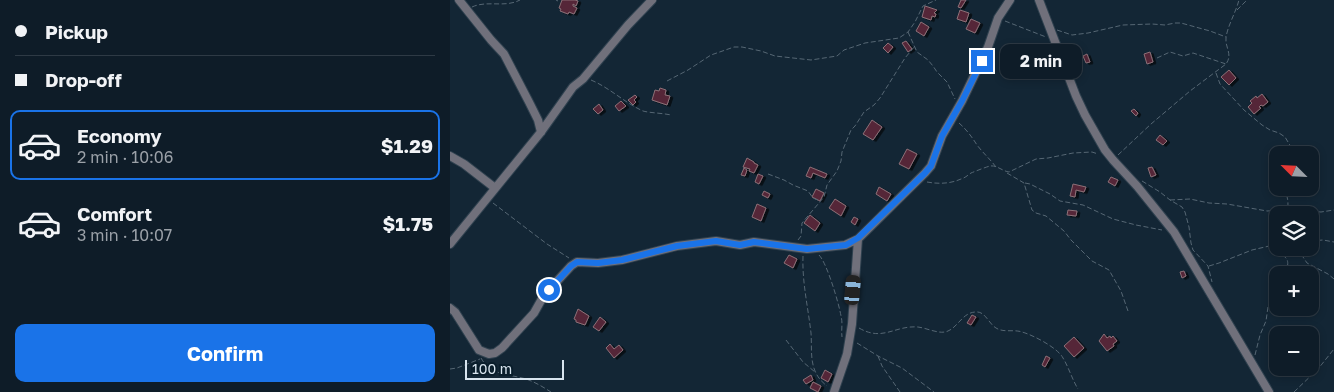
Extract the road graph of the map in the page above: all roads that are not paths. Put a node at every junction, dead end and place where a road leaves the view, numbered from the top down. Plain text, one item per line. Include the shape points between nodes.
1 (459, 0) edge
2 (652, 0) edge
3 (1010, 0) edge
4 (1039, 0) edge
5 (541, 132) junction
6 (450, 156) edge
7 (495, 188) junction
8 (858, 238) junction
9 (450, 244) edge
10 (846, 245) junction
11 (857, 254) junction
12 (450, 308) edge
13 (834, 390) edge
14 (1269, 392) edge

1 - 5 street via 504,54 530,102
2 - 5 street via 573,87
3 - 8 street via 998,18 988,47 942,136 931,166
4 - 14 street via 1085,115 1111,158 1174,232
5 - 7 street
6 - 7 street
7 - 9 street
8 - 10 street
8 - 11 street
10 - 11 street
10 - 12 street via 808,249 716,241 677,246 622,260 577,262 543,297 534,313 502,348 489,354 479,350
11 - 13 street via 848,354

